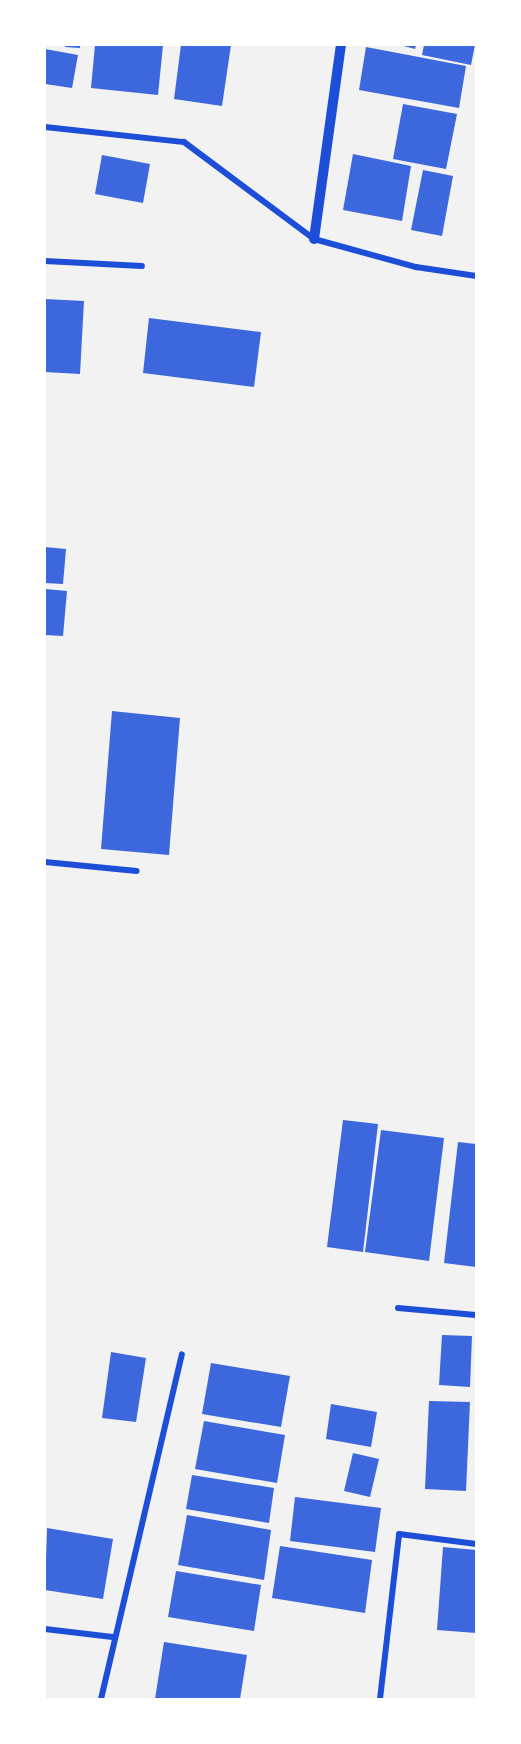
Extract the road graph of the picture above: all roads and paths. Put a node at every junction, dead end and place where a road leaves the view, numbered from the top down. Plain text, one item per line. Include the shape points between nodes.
1 (341, 45) edge
2 (45, 127) edge
3 (314, 238) junction
4 (45, 261) edge
5 (142, 266) dead end
6 (476, 276) edge
7 (45, 862) edge
8 (137, 871) dead end
9 (398, 1308) dead end
10 (476, 1315) edge
11 (182, 1354) dead end
12 (476, 1544) edge
13 (45, 1629) edge
14 (113, 1637) junction
15 (101, 1699) edge
16 (380, 1699) edge

1 - 3 street
2 - 3 street via 184,141
3 - 6 street via 416,267
4 - 5 street
7 - 8 street
9 - 10 street
11 - 14 street
12 - 16 street via 399,1534
13 - 14 street
14 - 15 street

